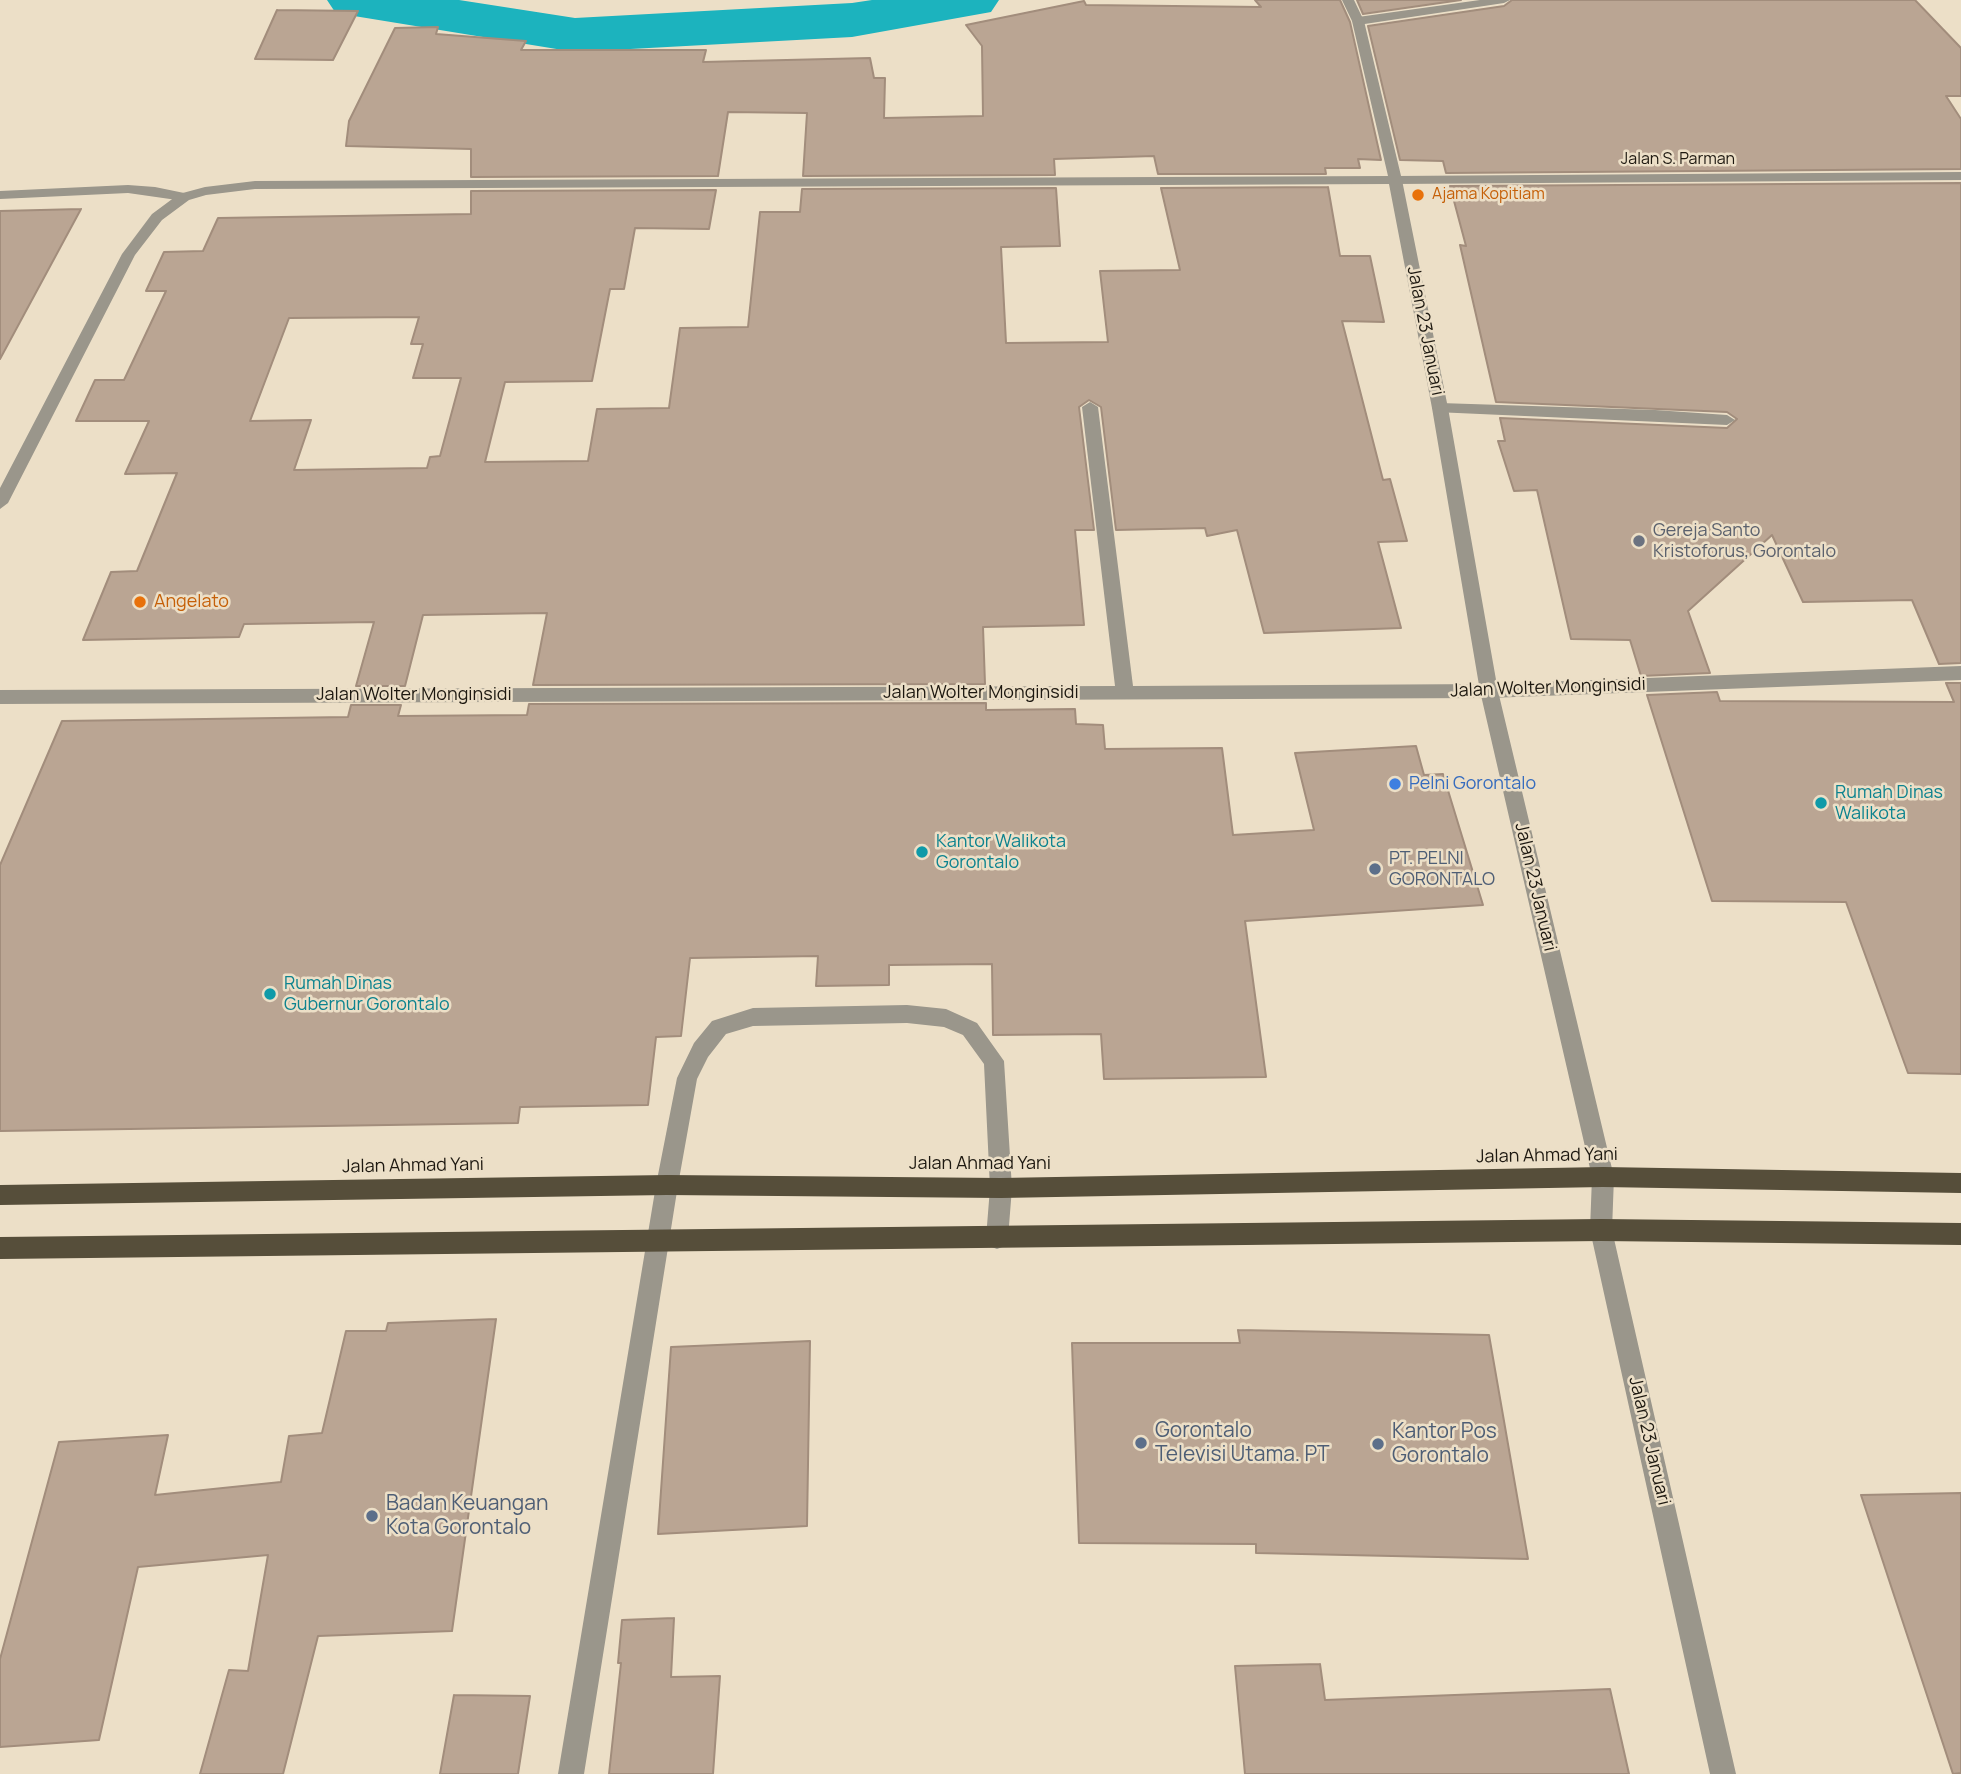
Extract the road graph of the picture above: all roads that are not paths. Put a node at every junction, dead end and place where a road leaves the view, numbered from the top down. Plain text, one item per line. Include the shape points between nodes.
1 (1348, 0) edge
2 (1504, 0) edge
3 (1358, 21) junction
4 (1961, 176) edge
5 (1395, 180) junction
6 (0, 195) edge
7 (184, 197) junction
8 (1090, 407) dead end
9 (1440, 408) junction
10 (1727, 420) dead end
11 (0, 503) edge
12 (1961, 673) edge
13 (1489, 691) junction
14 (1125, 692) junction
15 (0, 697) edge
16 (1603, 1177) junction
17 (1961, 1183) edge
18 (667, 1185) junction
19 (1001, 1188) junction
20 (0, 1195) edge
21 (1601, 1230) junction
22 (1961, 1234) edge
23 (997, 1238) junction
24 (658, 1240) junction
25 (0, 1248) edge
26 (571, 1774) edge
27 (1723, 1774) edge

1 - 3 street, Jalan 23 Januari
2 - 3 street
3 - 5 street, Jalan 23 Januari
4 - 5 street, Jalan S. Parman
5 - 7 street, Jalan S. Parman via 255,185
5 - 9 street, Jalan 23 Januari
6 - 7 street via 117,189
7 - 11 street via 157,217 129,254
8 - 14 street
9 - 10 street
9 - 13 street, Jalan 23 Januari
12 - 13 street, Jalan Wolter Monginsidi
13 - 14 street, Jalan Wolter Monginsidi
13 - 16 street, Jalan 23 Januari
14 - 15 street, Jalan Wolter Monginsidi
16 - 17 highway, Jalan Ahmad Yani
16 - 19 highway, Jalan Ahmad Yani
16 - 21 street, Jalan 23 Januari
18 - 19 highway, Jalan Ahmad Yani
18 - 19 street via 687,1078 719,1027 753,1017 907,1014 946,1018 970,1029 994,1061
18 - 20 highway, Jalan Ahmad Yani
18 - 24 street
19 - 23 street
21 - 22 highway
21 - 23 highway
21 - 27 street, Jalan 23 Januari
23 - 24 highway
24 - 25 highway
24 - 26 street

